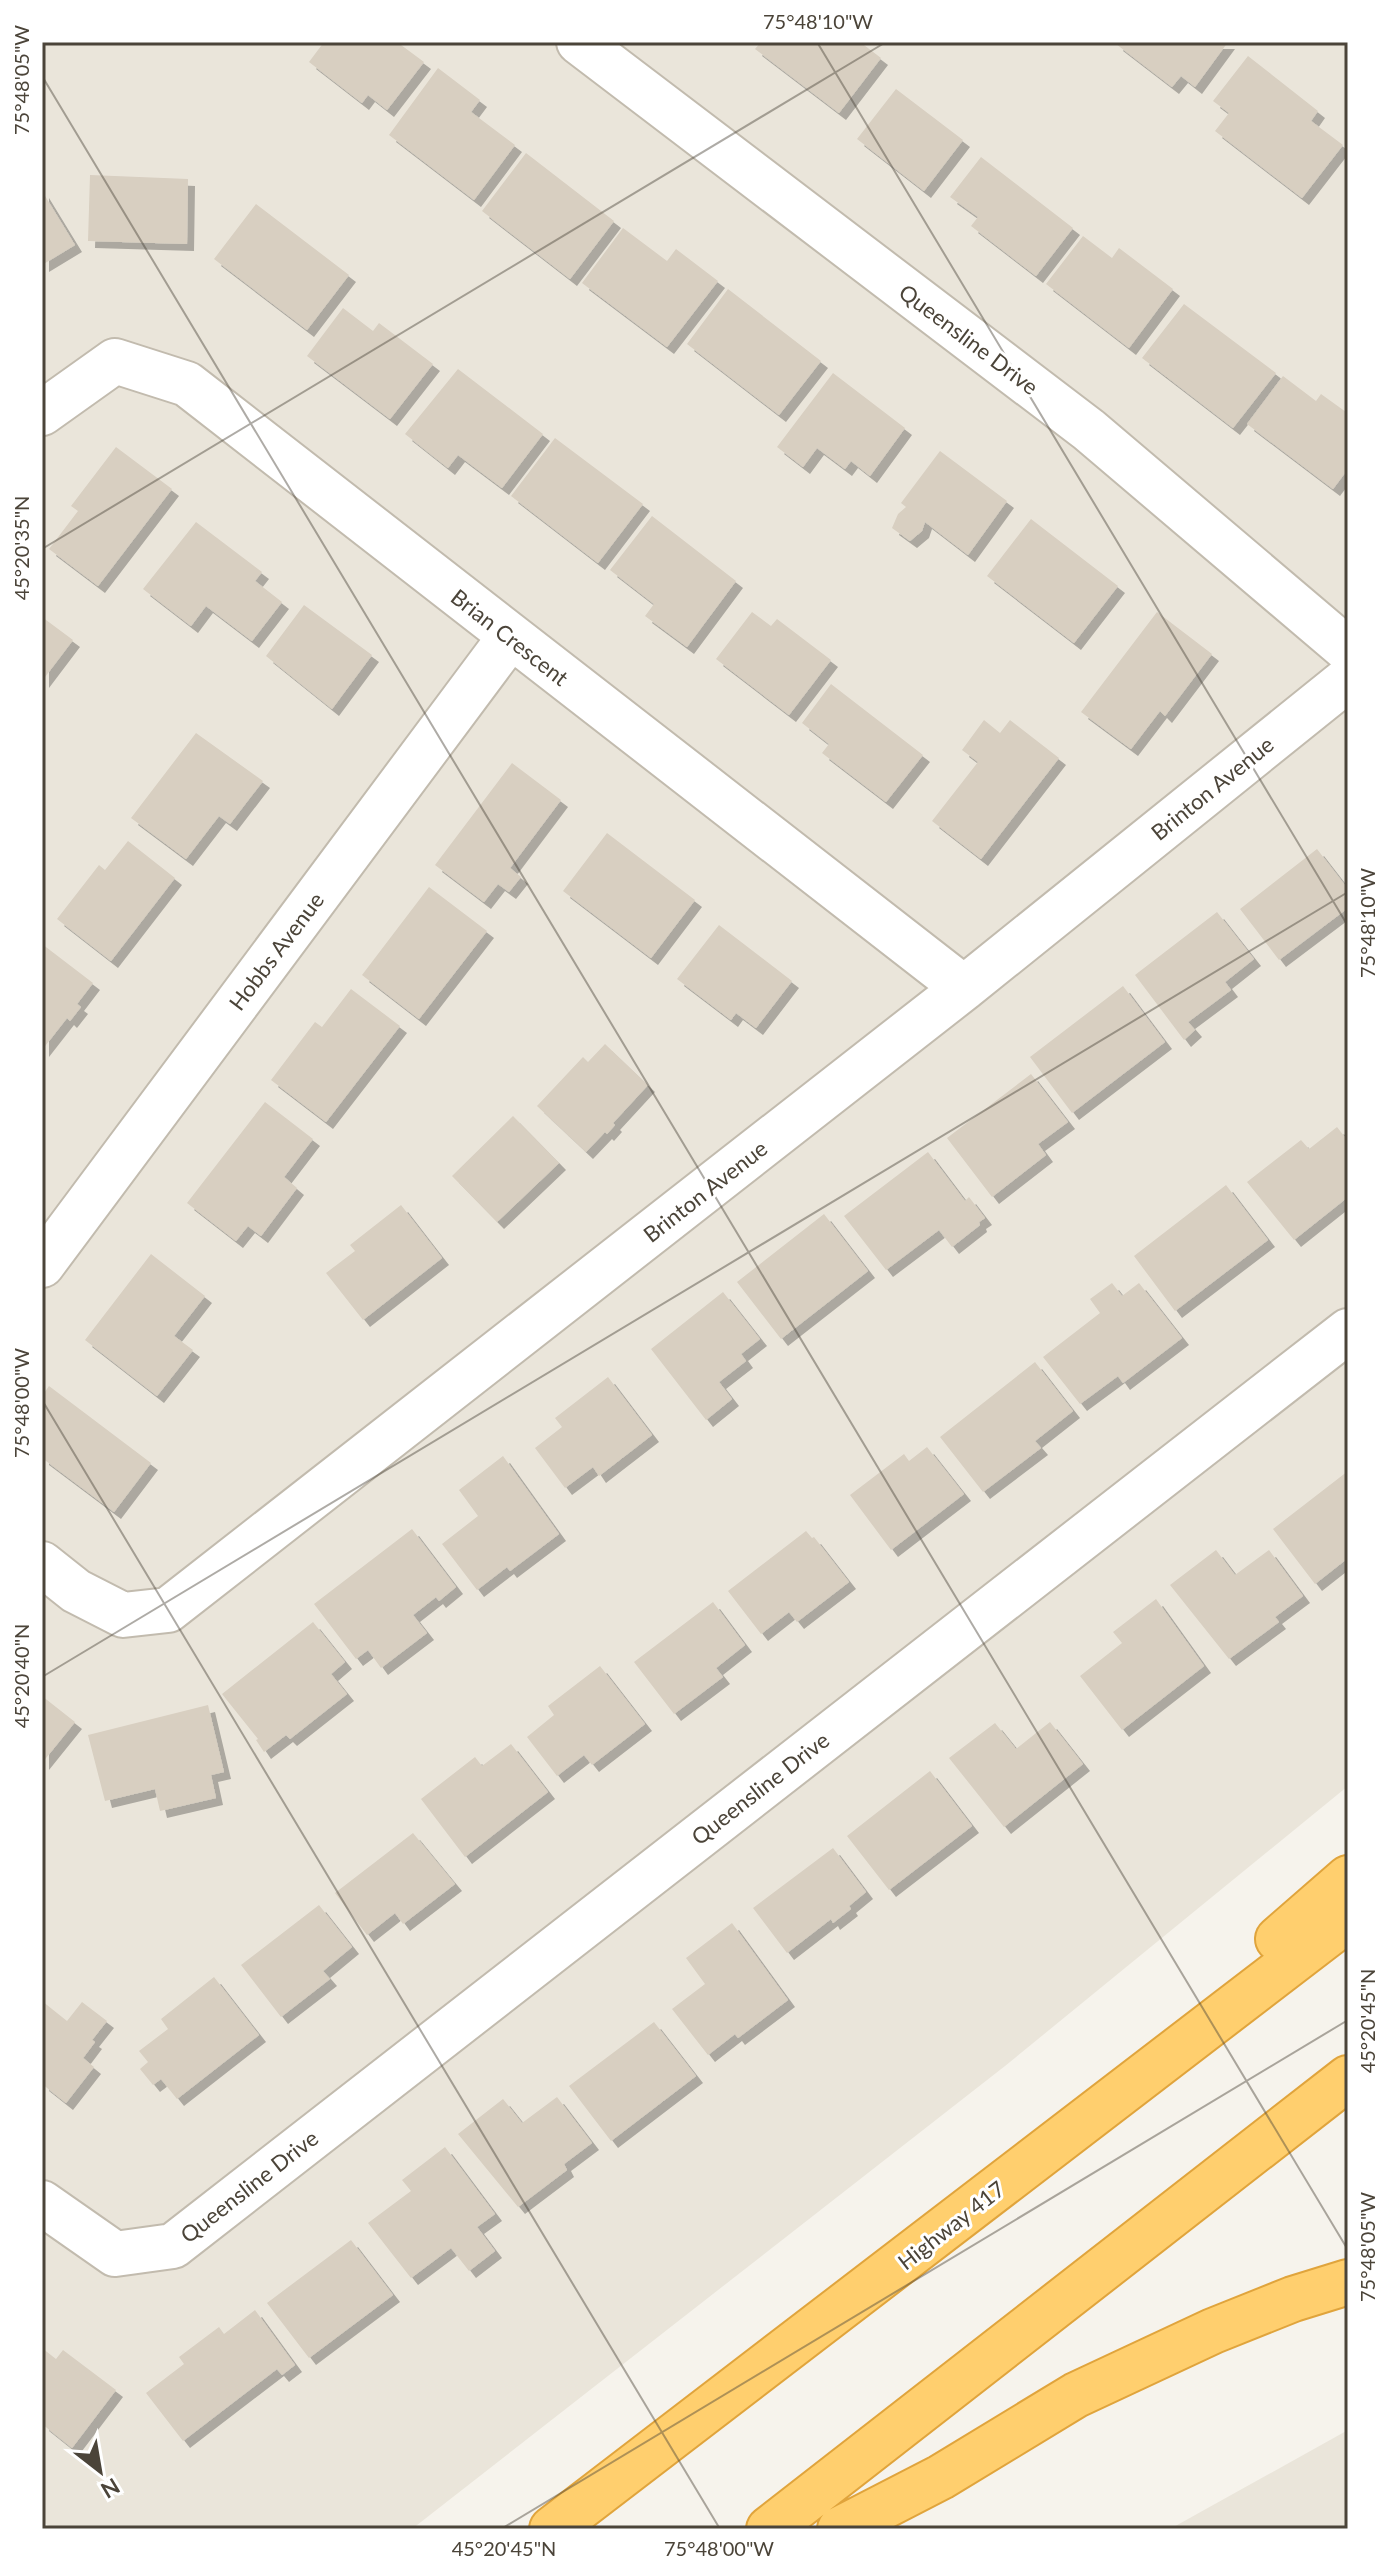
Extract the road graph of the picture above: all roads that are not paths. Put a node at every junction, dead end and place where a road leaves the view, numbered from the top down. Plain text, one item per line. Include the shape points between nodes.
1 (579, 42) edge
2 (42, 413) edge
3 (510, 637) junction
4 (1348, 650) edge
5 (1348, 679) edge
6 (964, 988) junction
7 (42, 1265) edge
8 (1348, 1331) edge
9 (42, 1564) edge
10 (1348, 1878) edge
11 (1348, 1919) edge
12 (1348, 2078) edge
13 (42, 2203) edge
14 (929, 2242) junction
15 (1348, 2282) edge
16 (552, 2529) edge
17 (769, 2529) edge
18 (840, 2529) edge

1 - 4 street, Queensline Drive via 1089,430
2 - 3 street, Brian Crescent via 115,361 187,384
3 - 6 street, Brian Crescent
3 - 7 street, Hobbs Avenue
5 - 6 street, Brinton Avenue
6 - 9 street, Brinton Avenue via 168,1610 123,1615 76,1591
8 - 13 street, Queensline Drive via 173,2246 115,2254
10 - 14 highway
11 - 14 highway, Highway 417
12 - 17 highway
14 - 16 highway, Highway 417
15 - 18 highway via 1213,2331 1076,2395 941,2477

